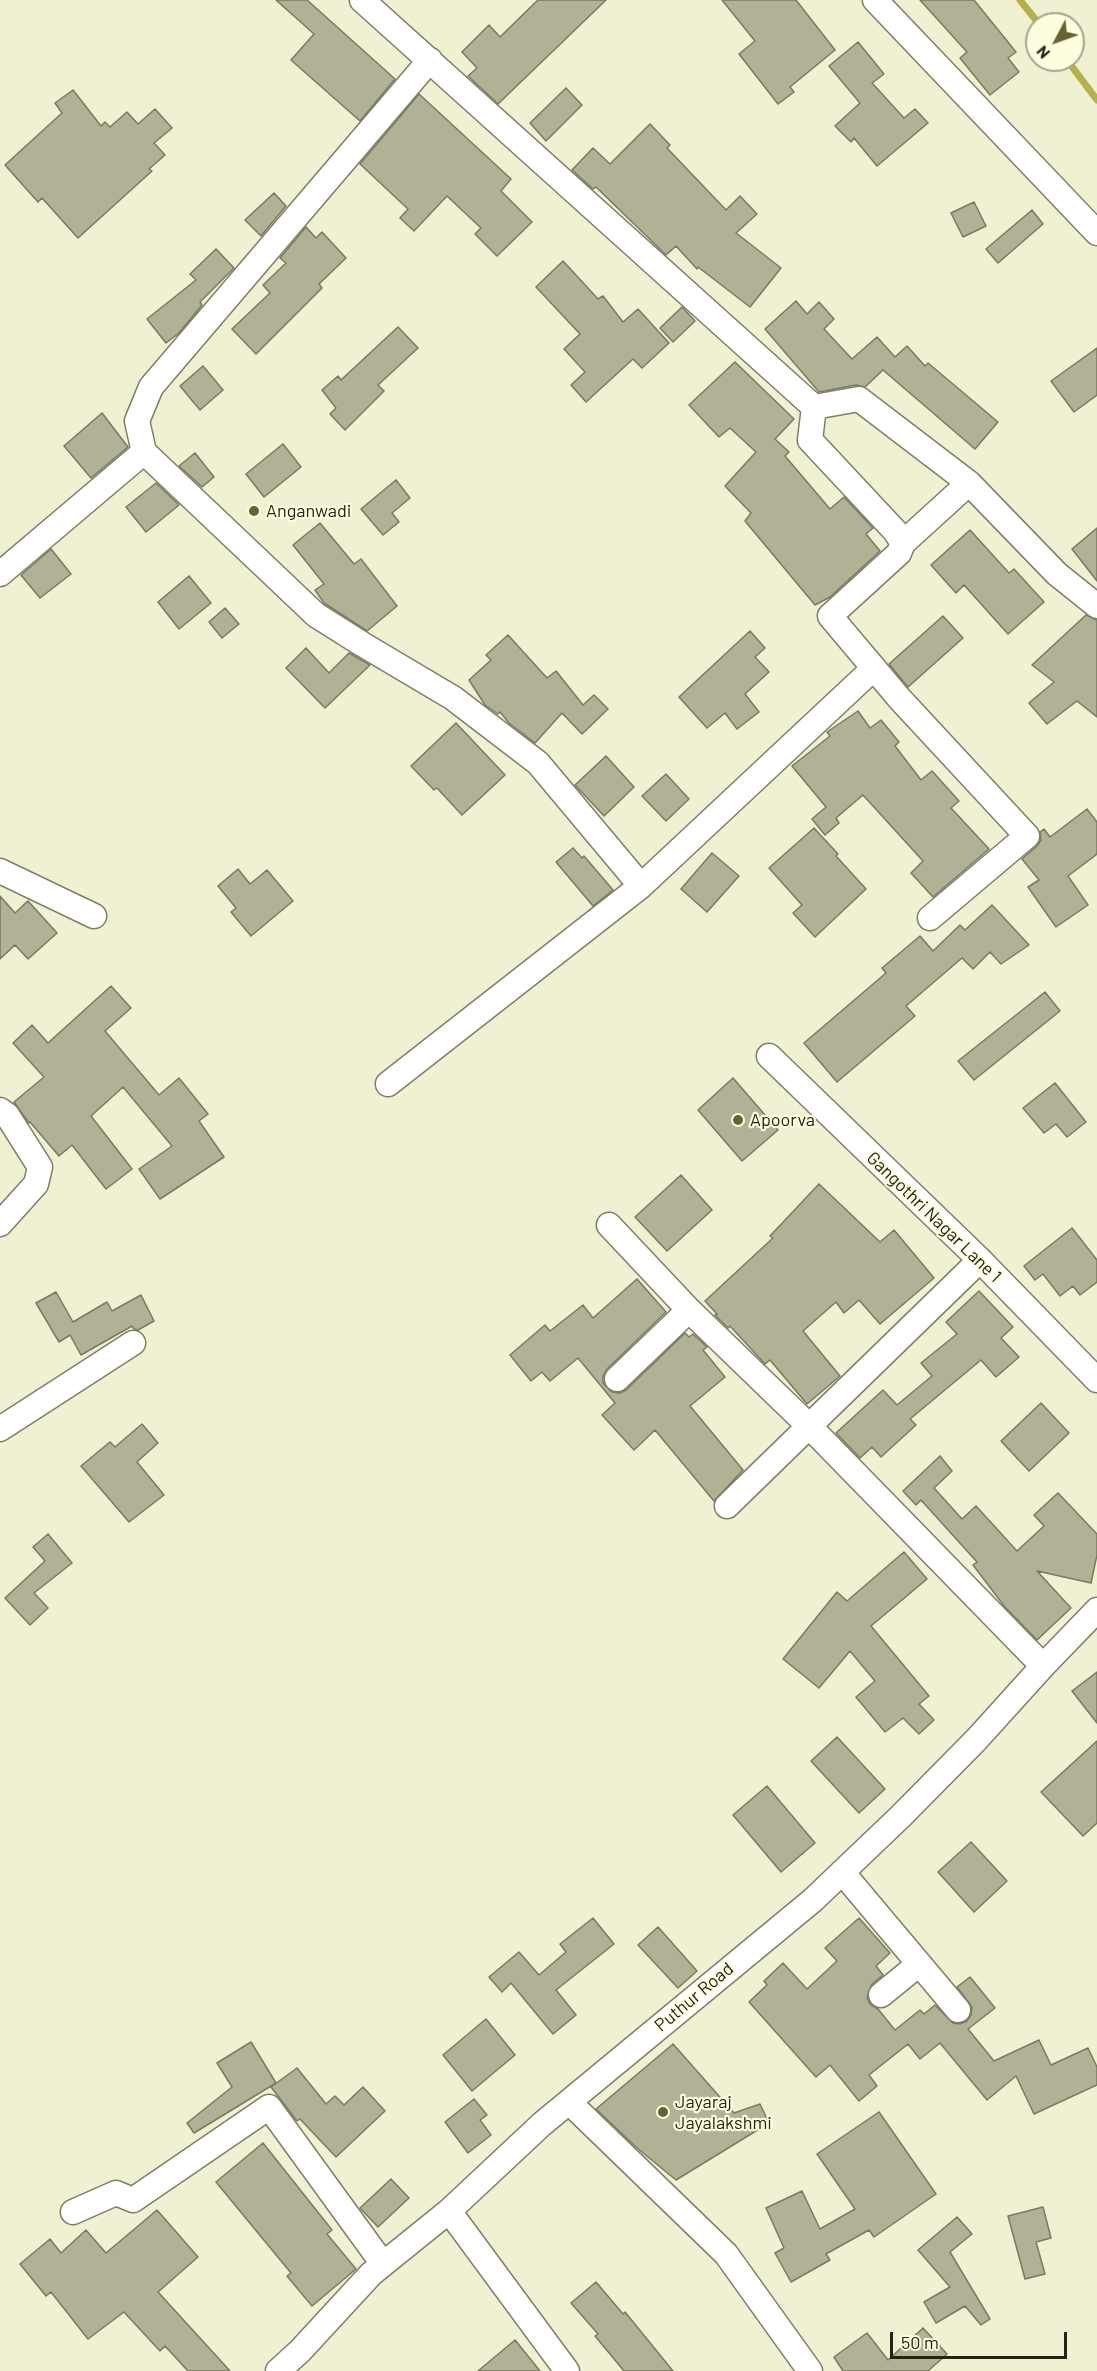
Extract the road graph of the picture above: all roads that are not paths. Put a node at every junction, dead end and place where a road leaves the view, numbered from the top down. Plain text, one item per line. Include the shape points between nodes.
1 (362, 0) edge
2 (875, 0) edge
3 (430, 60) junction
4 (1097, 233) edge
5 (814, 407) junction
6 (144, 452) junction
7 (969, 483) junction
8 (903, 543) junction
9 (0, 574) edge
10 (1097, 606) edge
11 (874, 668) junction
12 (0, 871) edge
13 (641, 886) junction
14 (94, 916) dead end
15 (930, 918) dead end
16 (769, 1056) dead end
17 (388, 1084) dead end
18 (0, 1110) edge
19 (0, 1224) edge
20 (609, 1225) dead end
21 (980, 1260) junction
22 (689, 1310) junction
23 (133, 1343) dead end
24 (616, 1379) dead end
25 (1097, 1380) edge
26 (809, 1426) junction
27 (0, 1428) edge
28 (727, 1506) dead end
29 (1097, 1610) edge
30 (1042, 1666) junction
31 (842, 1872) junction
32 (919, 1964) junction
33 (881, 1995) dead end
34 (958, 2010) dead end
35 (569, 2102) junction
36 (449, 2211) junction
37 (73, 2212) dead end
38 (383, 2264) junction
39 (278, 2371) edge
40 (567, 2371) edge
41 (810, 2371) edge

1 - 3 street
2 - 4 street
3 - 5 street
3 - 6 street via 151,387 137,421
5 - 7 street via 859,399
5 - 8 street via 810,440
6 - 9 street
6 - 13 street via 316,615 453,698 538,763
7 - 8 street
7 - 10 street via 1057,574
8 - 11 street via 900,553 830,616
11 - 13 street
11 - 15 street via 1027,836
12 - 14 street
13 - 17 street
16 - 21 street, Gangothri Nagar Lane 1
18 - 19 street via 40,1167 36,1184
20 - 22 street
21 - 25 street, Gangothri Nagar Lane 1
21 - 26 street
22 - 24 street
22 - 26 street
23 - 27 street
26 - 28 street
26 - 30 street
29 - 30 street, Puthur Road
30 - 31 street, Puthur Road via 976,1740
31 - 32 street
31 - 35 street, Puthur Road
32 - 33 street
32 - 34 street
35 - 36 street, Puthur Road
35 - 41 street via 726,2254
36 - 38 street, Puthur Road
36 - 40 street
37 - 38 street via 116,2193 133,2200 269,2108
38 - 39 street, Puthur Road

